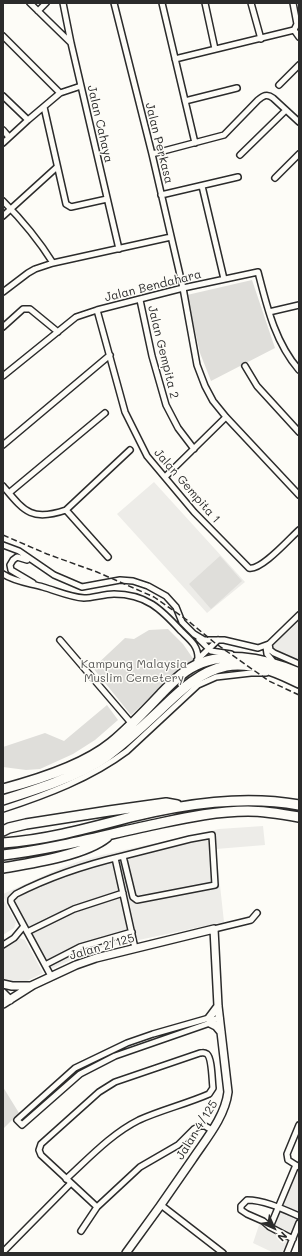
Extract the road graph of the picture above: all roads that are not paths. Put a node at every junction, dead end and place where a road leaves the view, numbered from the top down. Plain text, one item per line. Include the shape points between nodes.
1 (30, 3) edge
2 (46, 3) edge
3 (63, 3) edge
4 (114, 3) edge
5 (162, 3) edge
6 (205, 3) edge
7 (251, 3) edge
8 (292, 3) edge
9 (38, 11) junction
10 (292, 31) junction
11 (3, 36) edge
12 (299, 37) edge
13 (261, 38) junction
14 (71, 43) junction
15 (215, 49) junction
16 (175, 59) junction
17 (299, 65) edge
18 (279, 85) dead end
19 (81, 86) junction
20 (236, 88) dead end
21 (60, 93) junction
22 (3, 96) edge
23 (185, 101) junction
24 (44, 107) junction
25 (286, 110) junction
26 (28, 120) junction
27 (299, 122) edge
28 (3, 130) edge
29 (9, 137) junction
30 (3, 143) edge
31 (195, 143) junction
32 (152, 154) junction
33 (299, 154) edge
34 (240, 155) dead end
35 (57, 167) junction
36 (238, 177) dead end
37 (275, 178) dead end
38 (202, 186) junction
39 (161, 195) junction
40 (107, 199) junction
41 (3, 201) edge
42 (11, 209) junction
43 (3, 216) edge
44 (171, 237) junction
45 (119, 249) junction
46 (52, 263) junction
47 (224, 279) junction
48 (183, 288) junction
49 (3, 292) edge
50 (140, 300) junction
51 (299, 305) edge
52 (97, 310) junction
53 (268, 312) junction
54 (3, 326) edge
55 (58, 332) junction
56 (110, 355) junction
57 (245, 366) dead end
58 (299, 370) edge
59 (3, 376) edge
60 (104, 413) dead end
61 (226, 417) junction
62 (299, 432) edge
63 (3, 445) edge
64 (194, 449) junction
65 (130, 450) dead end
66 (165, 477) junction
67 (3, 486) edge
68 (9, 493) junction
69 (299, 495) edge
70 (66, 510) junction
71 (299, 530) edge
72 (3, 545) edge
73 (108, 557) dead end
74 (41, 568) junction
75 (3, 574) edge
76 (43, 587) junction
77 (299, 615) edge
78 (194, 634) junction
79 (60, 640) dead end
80 (218, 640) junction
81 (269, 644) junction
82 (210, 650) junction
83 (198, 655) junction
84 (272, 660) junction
85 (299, 664) edge
86 (282, 666) junction
87 (186, 671) junction
88 (276, 673) junction
89 (299, 673) edge
90 (299, 683) edge
91 (132, 724) junction
92 (3, 789) edge
93 (3, 800) edge
94 (299, 805) edge
95 (182, 807) junction
96 (3, 809) edge
97 (299, 817) edge
98 (3, 831) edge
99 (112, 833) junction
100 (3, 843) edge
101 (3, 854) edge
102 (123, 856) junction
103 (115, 858) junction
104 (3, 868) edge
105 (123, 893) junction
106 (257, 913) dead end
107 (24, 926) junction
108 (214, 929) junction
109 (27, 932) junction
110 (132, 932) junction
111 (14, 938) junction
112 (30, 938) junction
113 (3, 945) edge
114 (135, 948) junction
115 (45, 964) junction
116 (51, 976) junction
117 (3, 984) edge
118 (30, 986) junction
119 (3, 993) edge
120 (5, 1003) edge
121 (213, 1020) junction
122 (221, 1032) junction
123 (299, 1125) edge
124 (212, 1130) junction
125 (297, 1166) edge
126 (66, 1179) junction
127 (71, 1183) junction
128 (162, 1205) junction
129 (96, 1207) junction
130 (277, 1207) junction
131 (299, 1216) edge
132 (299, 1223) edge
133 (270, 1227) junction
134 (81, 1231) dead end
135 (293, 1239) junction
136 (3, 1252) edge
137 (126, 1253) edge
138 (223, 1253) edge
139 (287, 1253) edge

1 - 9 street
2 - 9 street
3 - 14 street, Jalan Cahaya
4 - 32 street, Jalan Perkasa
5 - 16 street
6 - 15 street
7 - 13 street
8 - 10 street via 297,24
9 - 14 street
10 - 12 street
10 - 13 street
11 - 21 street
13 - 15 street
14 - 19 street, Jalan Cahaya
15 - 16 street
16 - 23 street
17 - 18 street
19 - 21 street
19 - 40 street, Jalan Cahaya
20 - 23 street
21 - 24 street
22 - 26 street
23 - 31 street
24 - 26 street
24 - 35 street
25 - 27 street
25 - 31 street via 271,96 265,95 224,135
25 - 34 street
26 - 29 street
28 - 29 street
29 - 30 street
31 - 32 street
32 - 39 street, Jalan Perkasa
33 - 37 street
35 - 40 street via 67,206
35 - 42 street
36 - 38 street
38 - 39 street
38 - 47 street
39 - 44 street, Jalan Perkasa
40 - 45 street, Jalan Cahaya
41 - 42 street
42 - 43 street
42 - 46 street via 41,243
44 - 45 street
44 - 48 street, Jalan Perkasa
45 - 46 street
46 - 49 street via 28,273
47 - 48 street, Jalan Bendahara
47 - 53 street, Jalan Bendahara via 258,272
48 - 50 street, Jalan Bendahara
48 - 61 street, Jalan Perkasa via 197,365 205,386
50 - 52 street, Jalan Bendahara
50 - 64 street, Jalan Gempita 2 via 166,405 178,428
51 - 53 street
52 - 55 street, Jalan Bendahara via 76,317
52 - 56 street, Jalan Gempita 1
53 - 58 street via 281,344
54 - 55 street via 23,309 30,309
55 - 59 street, Jalan Bendahara
56 - 63 street
56 - 66 street, Jalan Gempita 1 via 125,412 147,456
57 - 62 street via 257,386
60 - 68 street
61 - 64 street
61 - 69 street, Jalan Perkasa
64 - 66 street
65 - 70 street
66 - 71 street, Jalan Gempita 1 via 194,512 249,568 261,565
67 - 68 street
68 - 70 street via 26,511 36,515
70 - 73 street
72 - 74 street via 19,551
74 - 76 street via 17,557 10,565 16,574
74 - 78 street via 82,588 120,580 148,586 166,596 176,607 182,622
75 - 76 street via 24,583
76 - 83 street via 86,598 115,594 143,599 164,613 196,646
77 - 81 street
78 - 80 street via 204,640
78 - 82 street
79 - 91 street
80 - 81 street via 258,648
80 - 82 street
81 - 84 street via 266,652
81 - 85 street via 274,654
82 - 83 street
82 - 84 street
83 - 87 street via 195,663
84 - 86 street
86 - 87 highway via 228,657 208,661
86 - 89 highway
87 - 91 highway
88 - 90 highway
88 - 93 highway via 266,669 240,666 226,666 206,673 184,687 125,743 105,758 81,771
88 - 96 street via 216,677 198,685 127,750 103,768
91 - 92 highway via 94,755 52,773
94 - 95 highway via 252,801 215,802
95 - 98 highway via 166,804 26,824
95 - 100 highway via 44,837
97 - 99 highway via 261,812 217,812
99 - 101 highway via 46,849
99 - 104 highway via 91,847 43,861
102 - 102 street via 212,835 215,885 137,900 133,897
102 - 103 street
103 - 105 street
103 - 107 street via 58,874 13,896 11,902
105 - 109 street via 74,909
105 - 110 street
106 - 108 street via 251,920
107 - 109 street
107 - 111 street
108 - 114 street, Jalan 2/125
108 - 121 street, Jalan 4/125 via 218,1006
109 - 112 street
110 - 114 street
110 - 115 street via 80,947
111 - 112 street
111 - 113 street
112 - 115 street
114 - 116 street, Jalan 2/125 via 82,962
115 - 116 street
116 - 118 street, Jalan 2/125
117 - 118 street
118 - 120 street, Jalan 2/125
119 - 120 street
121 - 121 street via 115,1056 80,1074 22,1125 17,1120 75,1068 127,1043
121 - 122 street, Jalan 4/125
121 - 122 street
122 - 124 street, Jalan 4/125 via 227,1103
123 - 125 street via 287,1154 288,1160
124 - 128 street, Jalan 4/125
124 - 129 street via 205,1126 194,1129 178,1145 140,1167
125 - 130 street
126 - 126 street via 100,1148 139,1120 209,1094 213,1088 210,1060 205,1053 115,1082 99,1092 41,1144 41,1155
126 - 127 street
127 - 129 street
127 - 136 street
128 - 137 street, Jalan 4/125
128 - 138 street
129 - 134 street
130 - 131 street
130 - 133 street
130 - 133 street via 249,1200 241,1206 242,1212 258,1218
132 - 135 street
133 - 135 street
135 - 139 street

